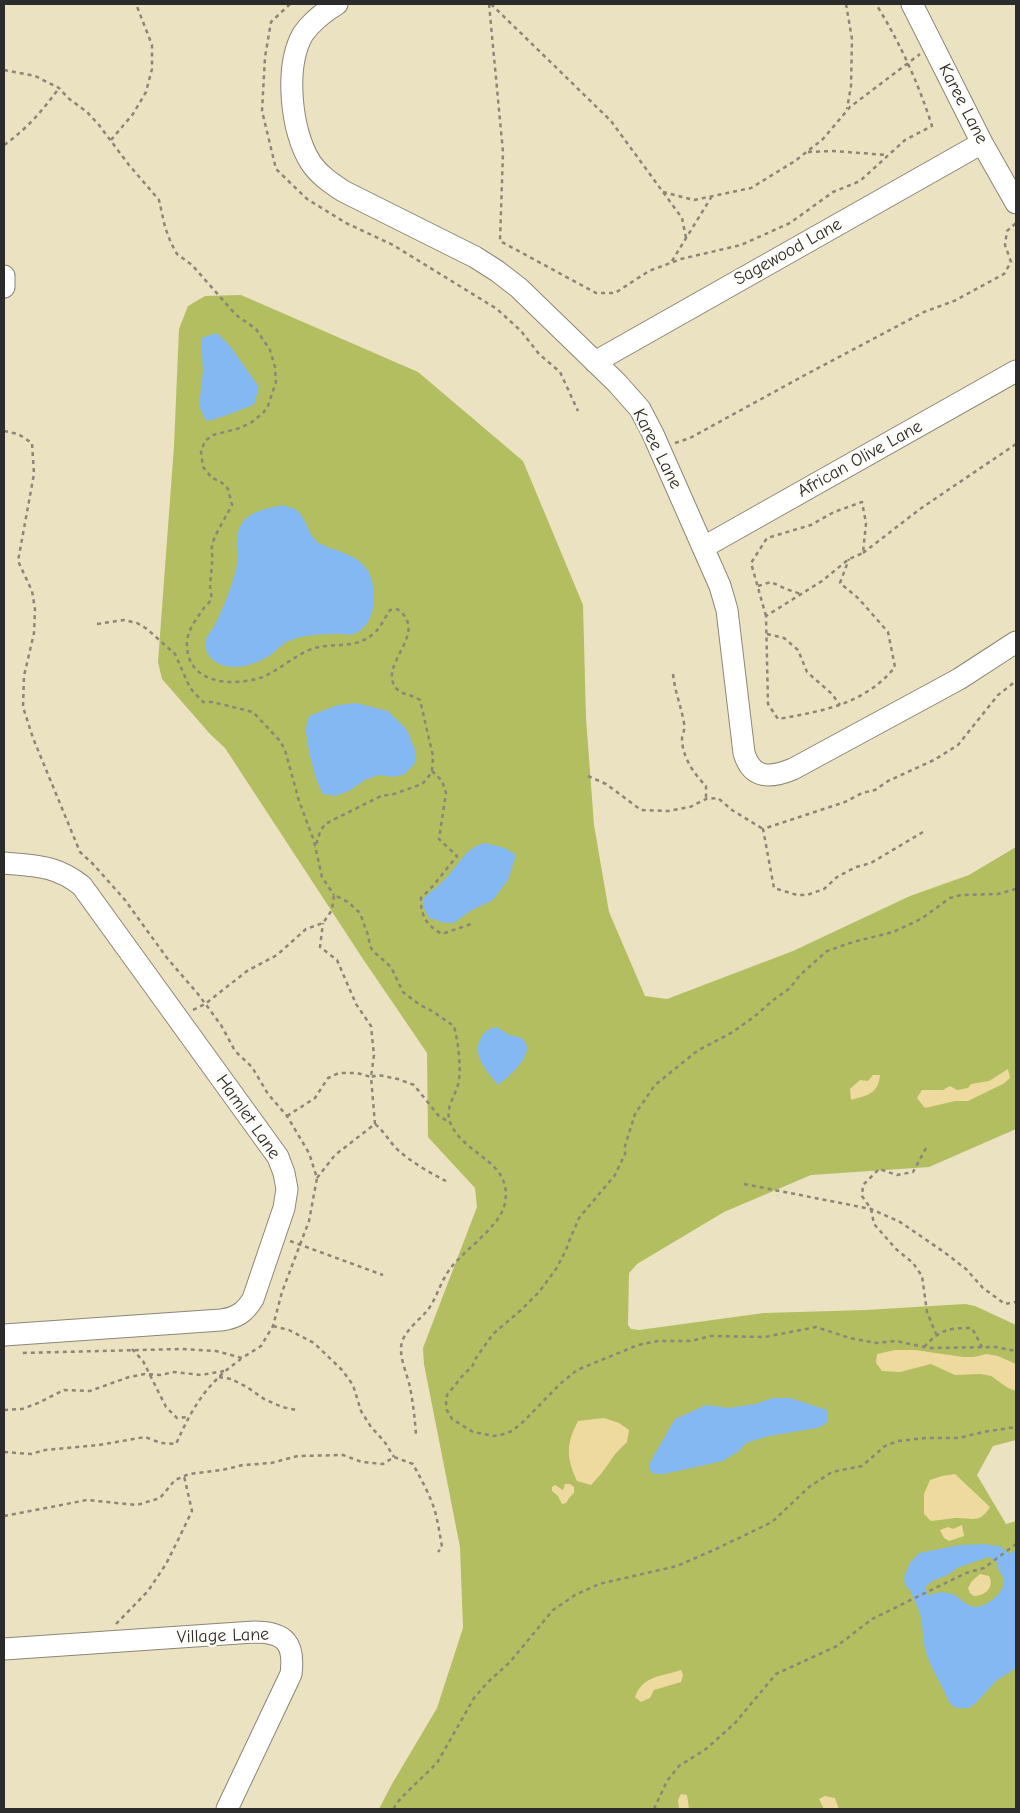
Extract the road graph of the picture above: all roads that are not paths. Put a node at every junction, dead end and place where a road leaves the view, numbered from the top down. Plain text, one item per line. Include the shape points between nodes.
1 (337, 4) edge
2 (912, 4) edge
3 (982, 143) junction
4 (1016, 203) edge
5 (4, 276) edge
6 (4, 287) edge
7 (595, 362) junction
8 (1016, 371) edge
9 (704, 547) junction
10 (1016, 642) edge
11 (4, 863) edge
12 (4, 1335) edge
13 (4, 1649) edge
14 (227, 1809) edge

1 - 7 street, Karee Lane via 318,16 303,35 294,56 292,84 296,128 312,165 342,191 497,271 519,288
2 - 3 street, Karee Lane
3 - 4 street, Karee Lane
3 - 7 street, Sagewood Lane
5 - 6 street
7 - 9 street, Karee Lane via 640,409
8 - 9 street, African Olive Lane
9 - 10 street, Karee Lane via 727,610 744,753 752,769 760,774 774,776 806,762 959,679
11 - 12 street, Hamlet Lane via 58,870 82,886 278,1156 287,1189 284,1208 253,1299 239,1315 230,1319
13 - 14 street, Village Lane via 267,1632 278,1634 291,1651 290,1674

